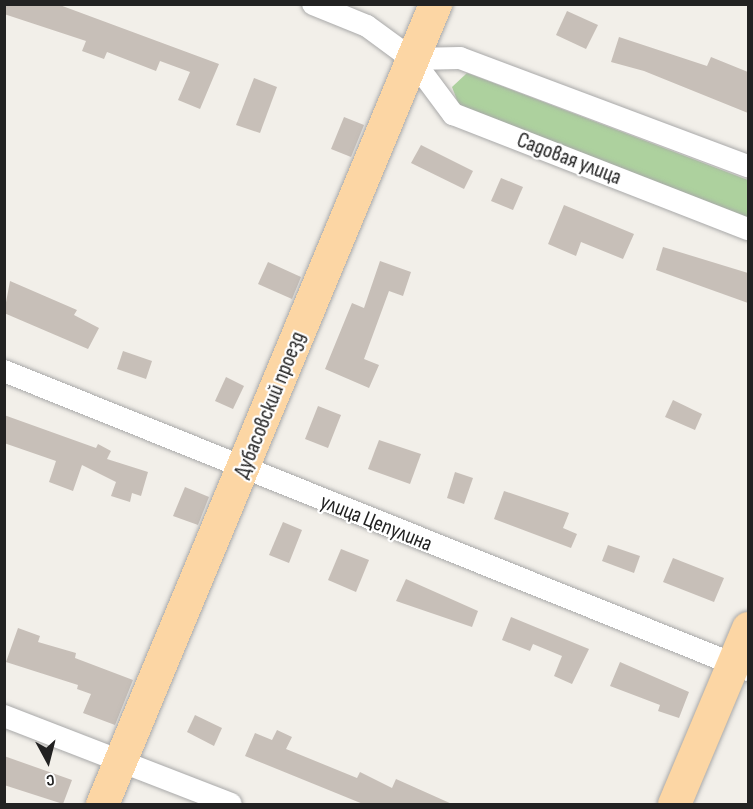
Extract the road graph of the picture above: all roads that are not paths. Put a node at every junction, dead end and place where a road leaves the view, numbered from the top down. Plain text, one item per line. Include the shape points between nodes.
1 (313, 4) edge
2 (435, 4) edge
3 (412, 59) junction
4 (748, 166) edge
5 (748, 229) edge
6 (4, 371) edge
7 (243, 470) junction
8 (748, 628) edge
9 (741, 667) edge
10 (4, 716) edge
11 (120, 762) junction
12 (102, 804) edge
13 (231, 804) edge
14 (674, 804) edge

1 - 3 street, Садовая улица via 367,26
2 - 3 main road, Дубасовский проезд
3 - 4 street via 460,57
3 - 5 street, Садовая улица via 453,114
3 - 7 main road, Дубасовский проезд
6 - 7 street, улица Цепулина
7 - 9 street, улица Цепулина
7 - 11 main road, Дубасовский проезд
8 - 9 main road
9 - 14 main road
10 - 11 street
11 - 12 main road, Дубасовский проезд
11 - 13 street

